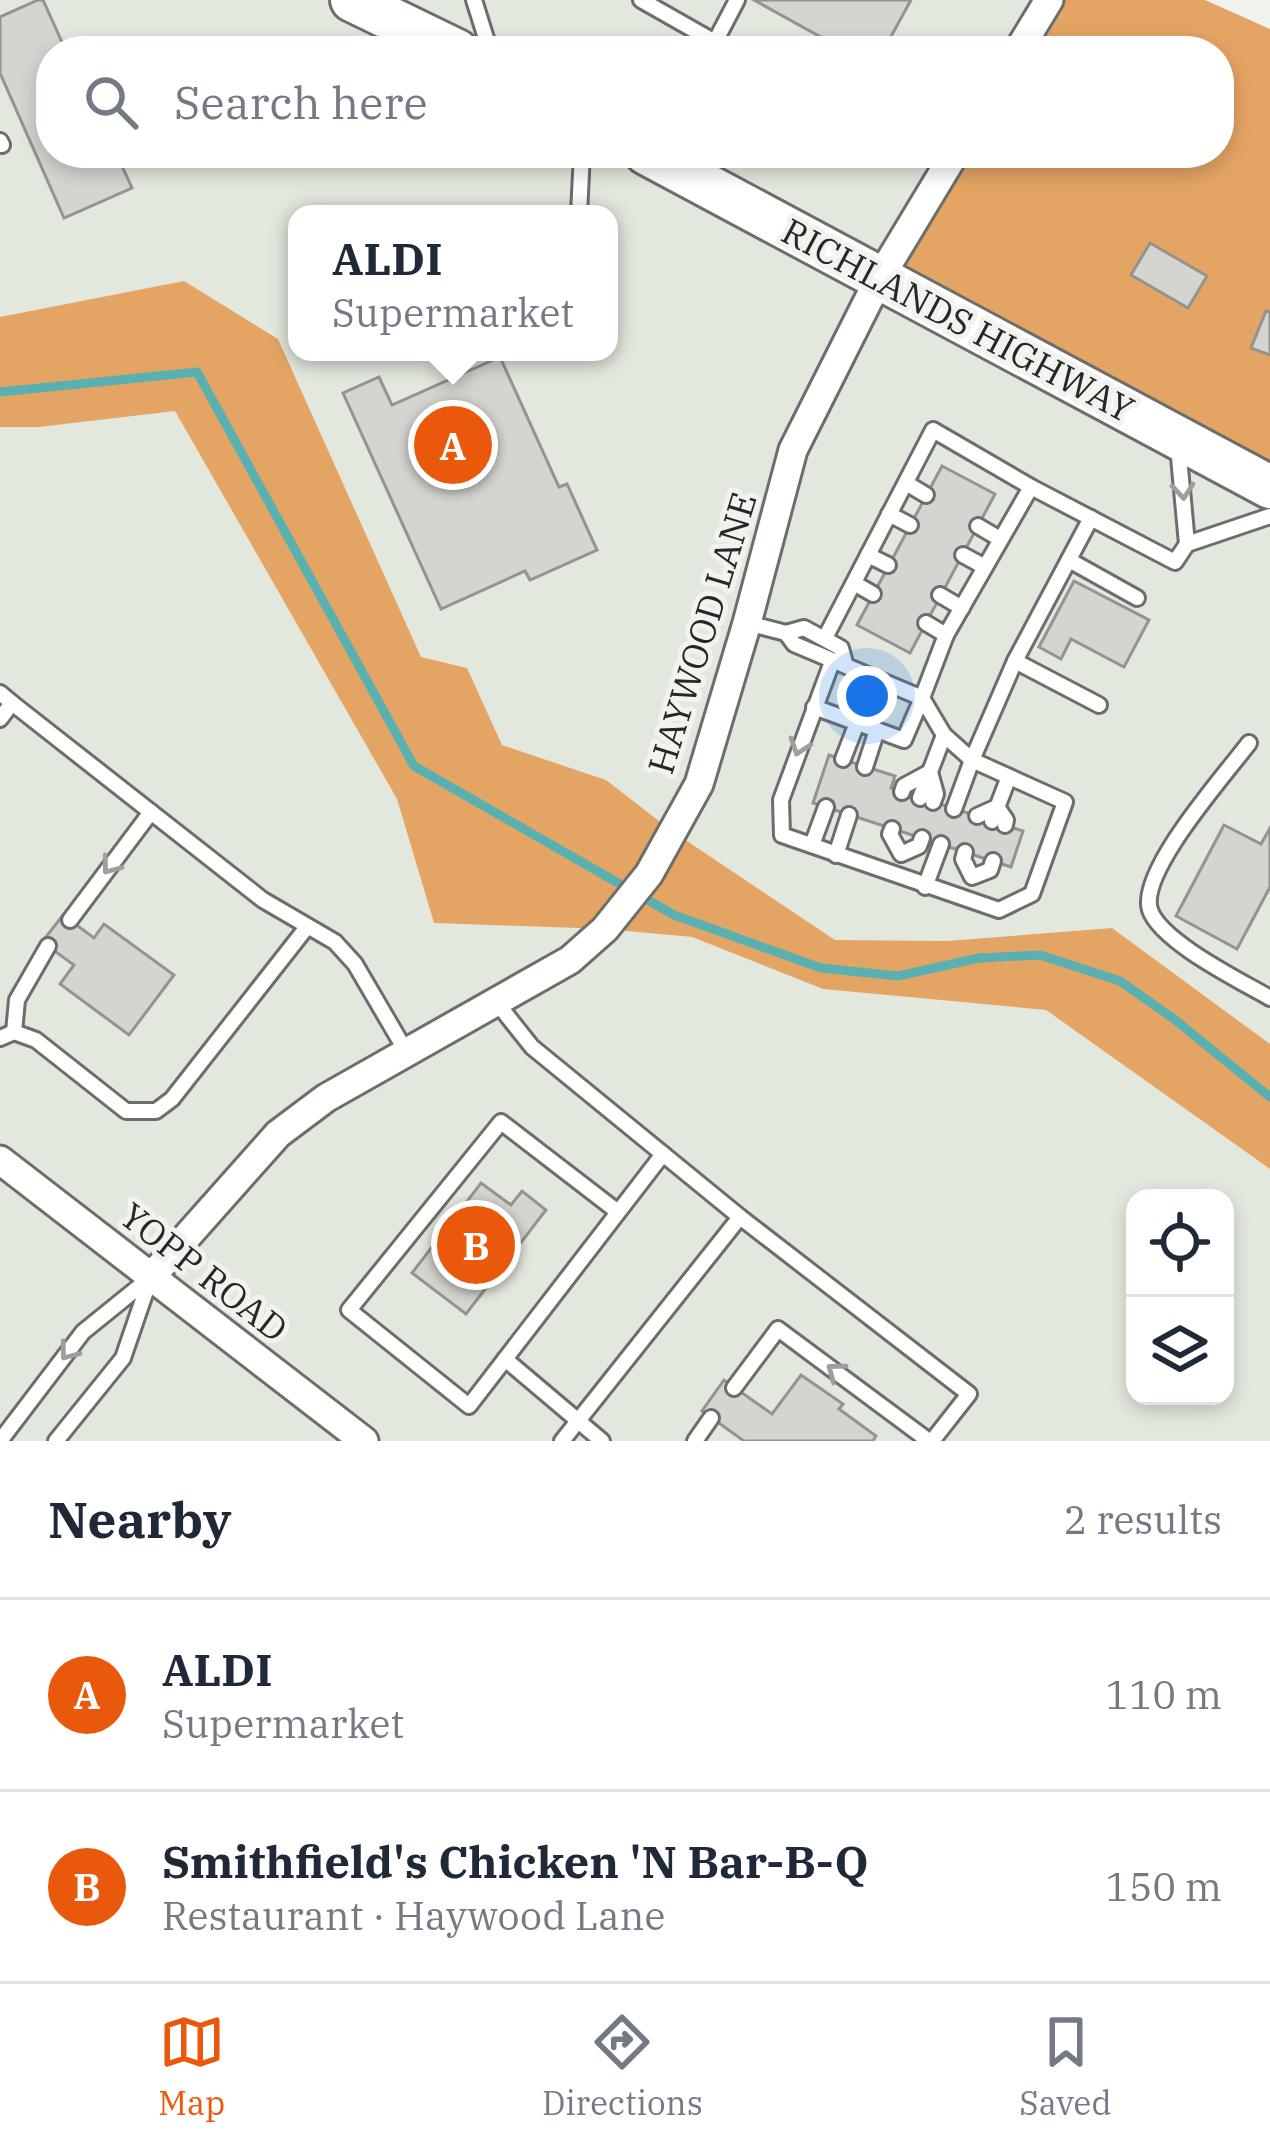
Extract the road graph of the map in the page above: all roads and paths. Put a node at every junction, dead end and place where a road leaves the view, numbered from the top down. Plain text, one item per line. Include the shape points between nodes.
1 (474, 0) edge
2 (641, 0) edge
3 (737, 0) edge
4 (1048, 0) edge
5 (375, 4) edge
6 (431, 36) edge
7 (485, 36) edge
8 (704, 36) edge
9 (718, 36) edge
10 (1027, 36) edge
11 (581, 168) edge
12 (674, 168) edge
13 (947, 168) edge
14 (579, 205) edge
15 (879, 279) junction
16 (1176, 437) junction
17 (905, 483) junction
18 (1031, 487) junction
19 (1270, 487) edge
20 (926, 495) dead end
21 (889, 514) junction
22 (1270, 516) edge
23 (1091, 518) junction
24 (910, 525) dead end
25 (978, 526) dead end
26 (1000, 538) junction
27 (1187, 544) junction
28 (868, 555) junction
29 (962, 555) dead end
30 (1069, 560) junction
31 (888, 565) dead end
32 (985, 567) junction
33 (854, 583) junction
34 (873, 593) dead end
35 (940, 596) dead end
36 (1137, 598) dead end
37 (962, 608) junction
38 (748, 623) junction
39 (926, 623) dead end
40 (786, 633) junction
41 (946, 635) junction
42 (824, 638) junction
43 (1016, 661) junction
44 (838, 662) junction
45 (6, 698) edge
46 (922, 698) junction
47 (1099, 705) dead end
48 (814, 707) junction
49 (0, 719) edge
50 (856, 723) junction
51 (877, 730) junction
52 (944, 735) junction
53 (1249, 743) dead end
54 (843, 759) dead end
55 (972, 760) junction
56 (865, 766) dead end
57 (930, 772) junction
58 (1008, 779) junction
59 (902, 792) dead end
60 (927, 800) dead end
61 (826, 807) dead end
62 (954, 809) dead end
63 (151, 812) junction
64 (849, 815) dead end
65 (993, 817) dead end
66 (907, 833) dead end
67 (941, 844) dead end
68 (812, 845) junction
69 (836, 854) junction
70 (979, 856) dead end
71 (895, 876) junction
72 (925, 887) junction
73 (964, 899) junction
74 (70, 920) dead end
75 (307, 927) junction
76 (48, 946) dead end
77 (1267, 990) edge
78 (497, 1003) junction
79 (7, 1035) edge
80 (407, 1053) junction
81 (663, 1154) junction
82 (0, 1160) edge
83 (618, 1212) junction
84 (740, 1217) junction
85 (151, 1277) junction
86 (505, 1359) junction
87 (734, 1388) dead end
88 (711, 1418) dead end
89 (578, 1422) junction
90 (0, 1441) edge
91 (56, 1441) edge
92 (364, 1441) edge
93 (562, 1441) edge
94 (602, 1441) edge
95 (695, 1441) edge
96 (931, 1441) edge

1 - 7 lane
2 - 8 lane
3 - 9 lane
4 - 10 street
5 - 6 main road
11 - 14 lane
12 - 15 main road, RICHLANDS HIGHWAY
13 - 15 street, HAYWOOD LANE
15 - 16 main road, RICHLANDS HIGHWAY
15 - 38 street, HAYWOOD LANE via 793,450
16 - 19 main road, RICHLANDS HIGHWAY
16 -> 27 lane
17 - 18 lane via 933,430
17 - 20 lane
17 - 21 lane
18 - 23 lane
18 - 26 lane
21 - 24 lane
21 - 28 lane
22 - 27 lane
23 - 27 lane via 1175,562
23 - 30 lane
25 - 26 lane
26 - 32 lane
28 - 31 lane
28 - 33 lane
29 - 32 lane
30 - 36 lane
30 - 43 lane
32 - 37 lane
33 - 34 lane
33 - 42 lane
35 - 37 lane
37 - 41 lane
38 - 40 lane
38 - 78 street, HAYWOOD LANE via 698,784 649,874 570,960
39 - 41 lane
40 - 42 lane via 804,628
40 - 44 lane
41 - 46 lane
42 - 44 lane via 842,648
43 - 47 lane
43 - 55 lane
44 - 46 lane
44 - 48 lane
45 - 49 lane
45 - 63 lane
46 - 51 lane via 904,740
46 - 52 lane
48 - 50 lane
48 -> 68 lane via 781,800 782,835
50 - 51 lane
50 - 54 lane
51 - 56 lane
52 - 55 lane
52 - 57 lane
53 - 77 lane via 1161,864 1150,912 1205,960
55 - 58 lane
55 - 62 lane
57 - 59 lane
57 - 60 lane
58 - 65 lane
58 - 73 lane via 1065,802 1032,894 999,910
61 - 68 lane
63 -> 74 lane
63 - 75 lane
64 - 69 lane
66 - 71 lane
67 - 72 lane
68 - 69 lane
69 - 71 lane
70 - 73 lane
71 - 72 lane
72 - 73 lane
75 - 79 lane via 156,1111 126,1111 36,1040
75 - 80 lane via 335,941 355,964
76 - 79 lane
78 - 80 street, HAYWOOD LANE
78 - 81 lane via 532,1047
80 - 85 street, HAYWOOD LANE via 278,1134
81 - 83 lane
81 - 84 lane
82 - 85 street, YOPP ROAD
83 - 86 lane
83 - 86 lane via 501,1122 349,1310 469,1406
84 - 89 lane
84 - 96 lane via 968,1394
85 -> 90 lane via 83,1332
85 - 91 lane via 122,1358
85 - 92 street, YOPP ROAD
86 - 89 lane
96 -> 87 lane via 778,1329
88 - 95 lane
89 - 93 lane
89 - 94 lane

